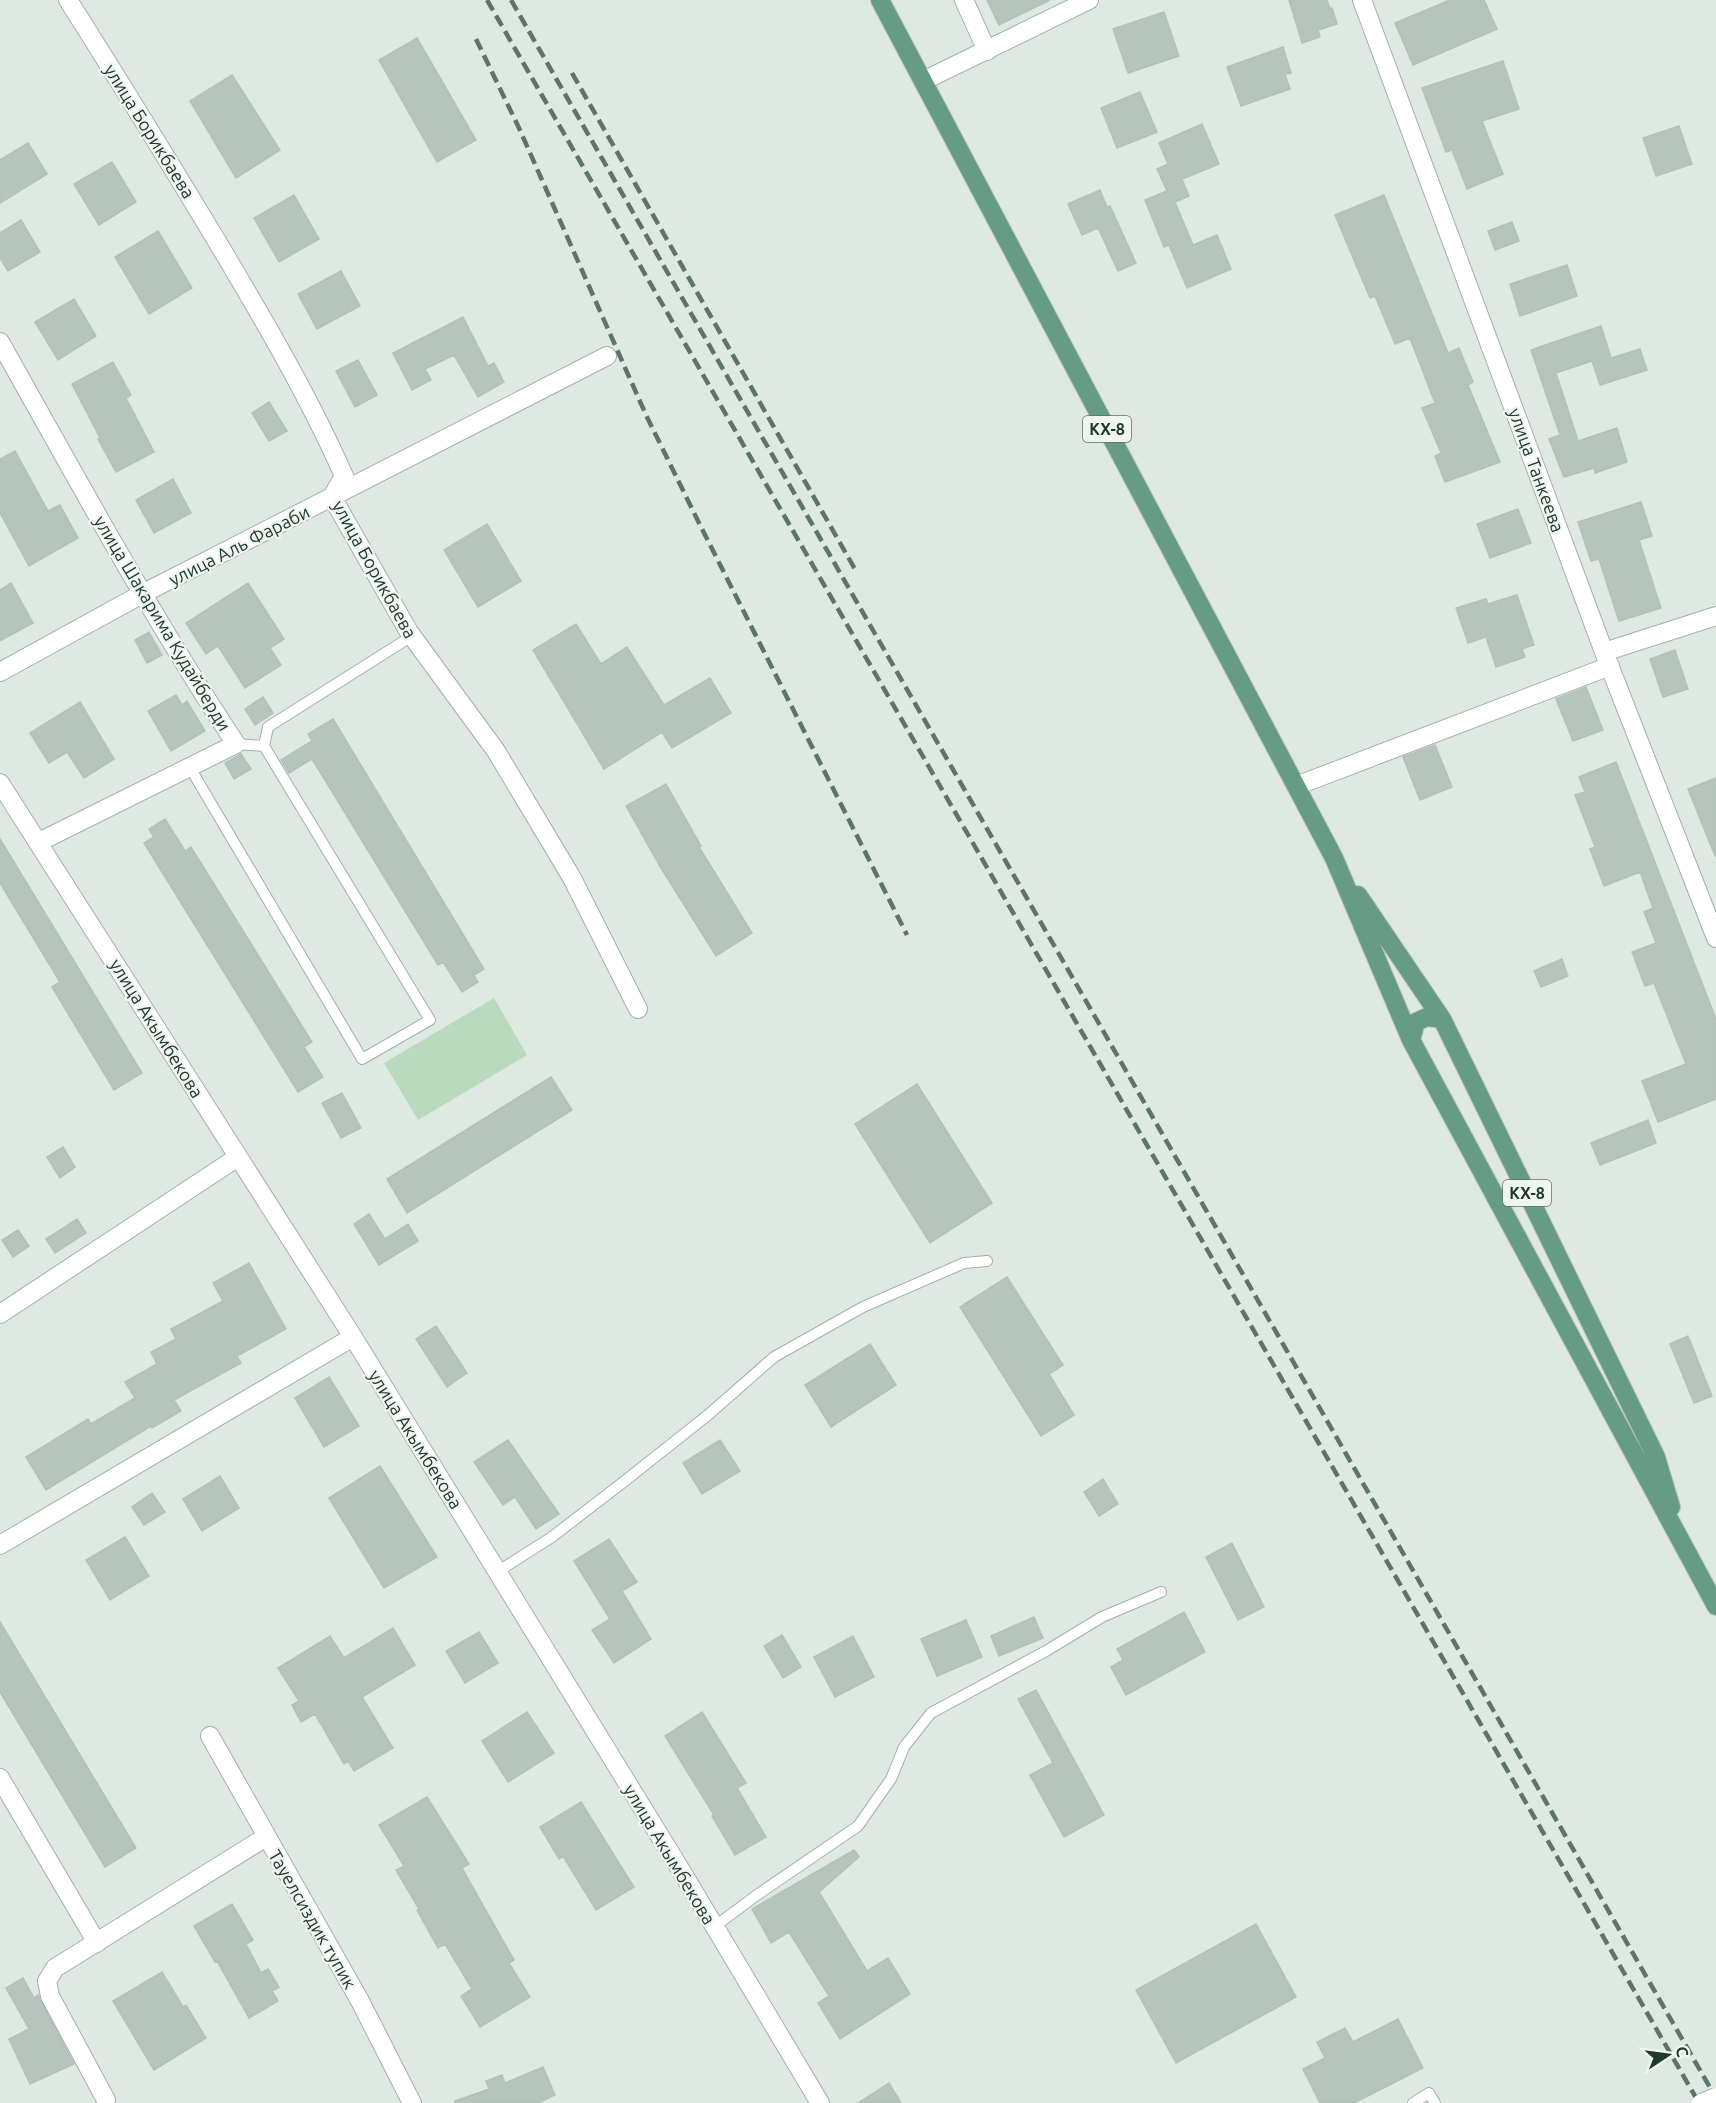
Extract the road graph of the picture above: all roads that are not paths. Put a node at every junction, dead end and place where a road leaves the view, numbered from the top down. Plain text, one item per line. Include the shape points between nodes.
1 (68, 0) edge
2 (880, 0) edge
3 (964, 0) edge
4 (1089, 0) edge
5 (1362, 0) edge
6 (987, 51) junction
7 (923, 81) junction
8 (0, 342) edge
9 (608, 356) dead end
10 (332, 497) junction
11 (142, 594) junction
12 (1716, 616) edge
13 (412, 636) junction
14 (1607, 659) junction
15 (0, 672) edge
16 (236, 744) junction
17 (264, 746) junction
18 (189, 766) junction
19 (0, 783) edge
20 (1296, 786) junction
21 (39, 842) junction
22 (1334, 858) junction
23 (1716, 938) edge
24 (638, 1009) dead end
25 (1442, 1019) junction
26 (1411, 1040) junction
27 (238, 1157) junction
28 (987, 1260) dead end
29 (0, 1314) edge
30 (353, 1337) junction
31 (0, 1545) edge
32 (1683, 1546) junction
33 (497, 1572) junction
34 (1161, 1592) dead end
35 (1716, 1606) edge
36 (210, 1736) dead end
37 (0, 1778) edge
38 (266, 1837) junction
39 (714, 1927) junction
40 (97, 1943) junction
41 (1716, 2097) edge
42 (106, 2100) dead end
43 (412, 2103) edge
44 (820, 2103) edge
45 (1413, 2103) edge
46 (1435, 2103) edge
47 (1701, 2103) edge

1 - 10 street, улица Борикбаева via 265,322 326,434 344,476
2 - 7 main road, КХ-8
3 - 6 street
4 - 6 street
5 - 14 street, улица Танкеева
6 - 7 street
7 - 20 main road, КХ-8
8 - 11 street, улица Шакарима Кудайберди
9 - 10 street, улица Аль Фараби
10 - 11 street, улица Аль Фараби
10 - 13 street, улица Борикбаева
11 - 15 street, улица Аль Фараби
11 - 16 street, улица Шакарима Кудайберди
12 - 14 street
13 - 17 lane via 268,727
13 - 24 street, улица Борикбаева via 496,752 572,878
14 - 20 street
14 - 23 street, улица Танкеева
16 - 17 lane
16 - 18 street, улица Шакарима Кудайберди
17 - 18 lane via 430,1020 362,1059
18 - 21 street, улица Шакарима Кудайберди
19 - 21 street, улица Акымбекова
20 - 22 main road, КХ-8
21 - 27 street, улица Акымбекова
22 - 25 main road, КХ-8
22 - 26 main road, КХ-8
25 - 26 main road via 1427,1017 1416,1022
25 - 32 main road, КХ-8 via 1656,1457
26 - 32 main road, КХ-8
27 - 29 street
27 - 30 street, улица Акымбекова
28 - 33 lane via 964,1263 863,1307 774,1357 708,1415 552,1537
30 - 31 street
30 - 33 street, улица Акымбекова
32 - 35 main road, КХ-8
33 - 39 street, улица Акымбекова
34 - 39 lane via 1102,1617 931,1713 904,1747 891,1779 858,1826
36 - 38 street, Тауелсиздик тупик
37 - 40 street
38 - 40 street
38 - 43 street, Тауелсиздик тупик via 360,2001
39 - 44 street, улица Акымбекова
40 - 42 street via 55,1968 47,1981 50,1996
41 - 47 street, bridge
45 - 46 lane via 1429,2093

